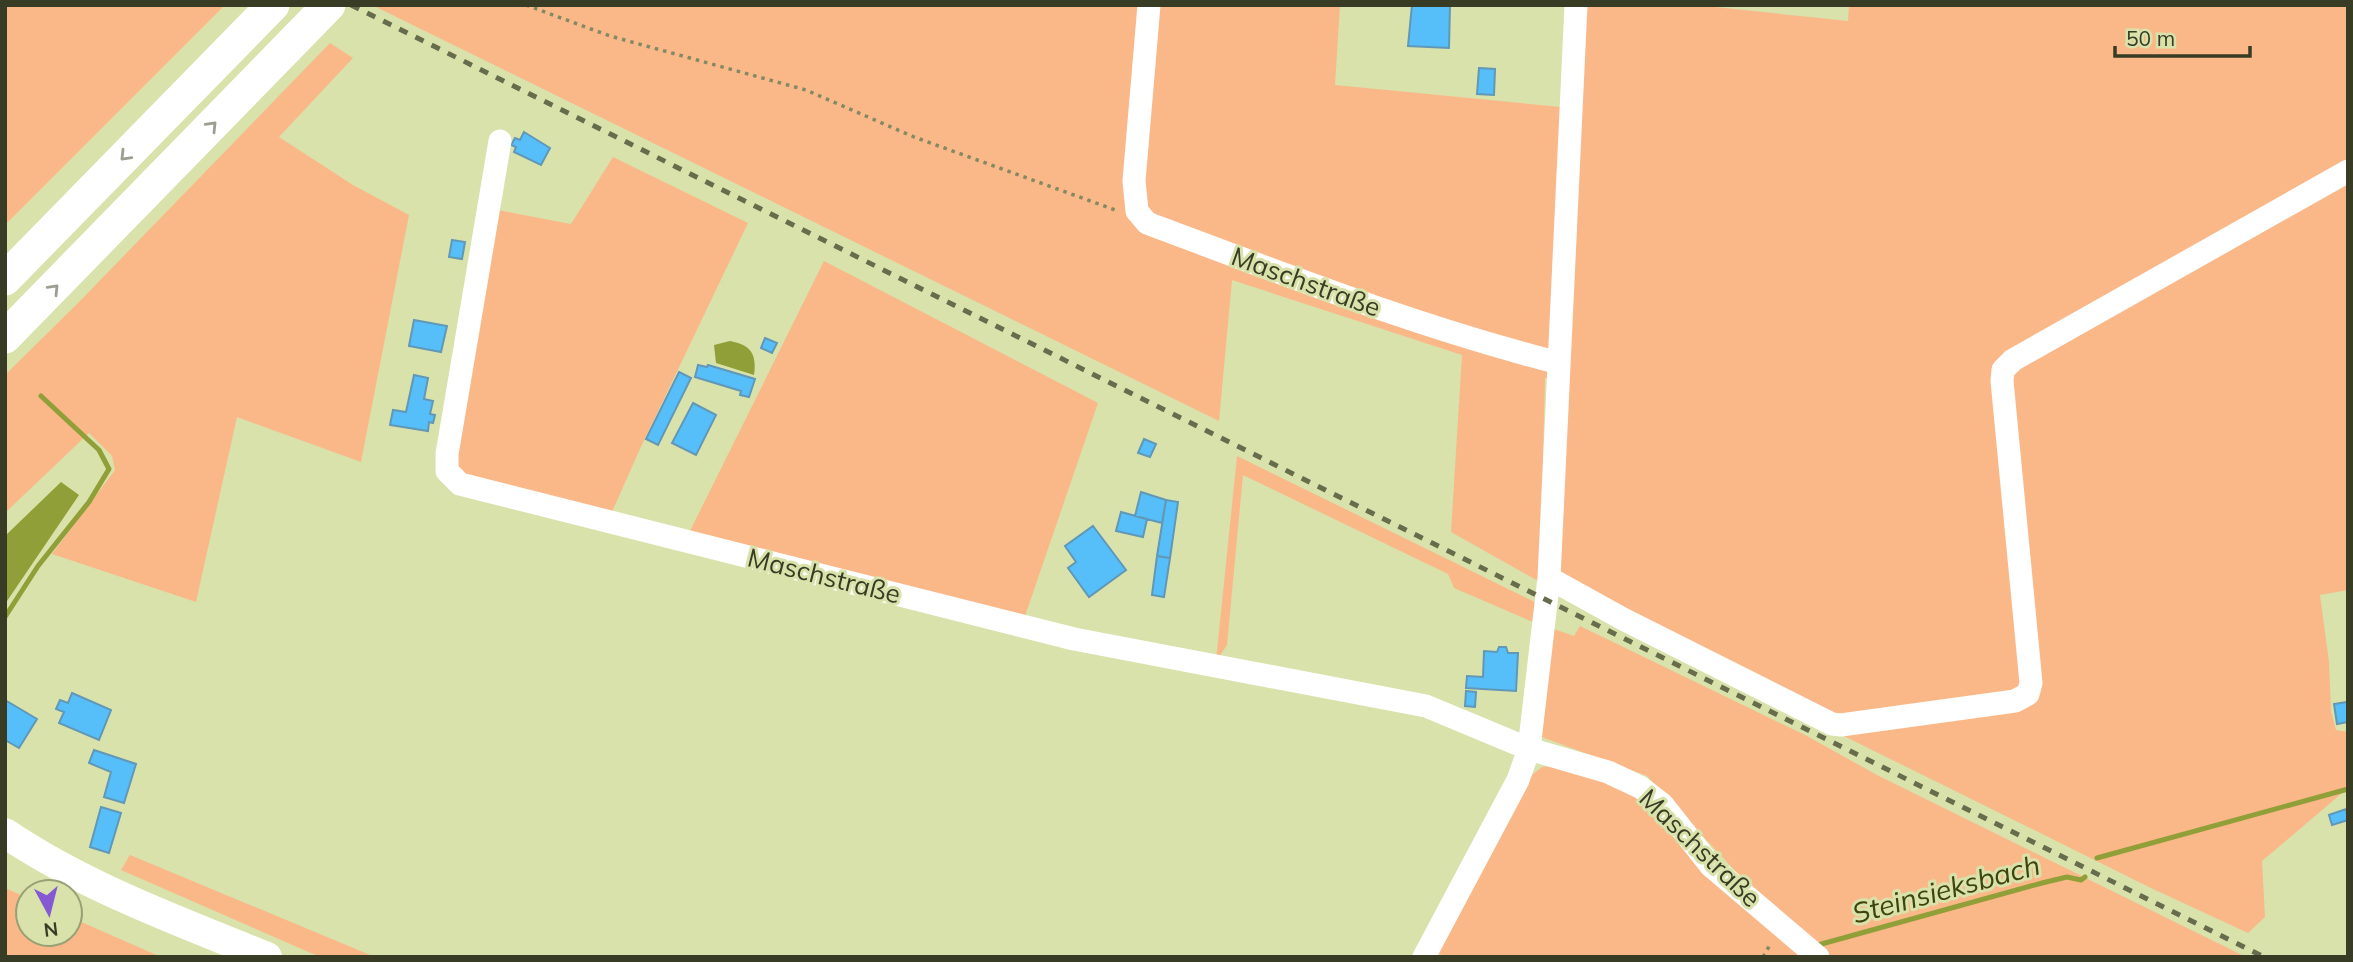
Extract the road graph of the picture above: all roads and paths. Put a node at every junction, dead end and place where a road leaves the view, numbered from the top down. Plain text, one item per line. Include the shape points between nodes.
1 (329, 5) edge
2 (526, 5) edge
3 (1149, 5) edge
4 (1576, 5) edge
5 (266, 13) edge
6 (500, 141) dead end
7 (2348, 172) edge
8 (1137, 211) junction
9 (5, 279) edge
10 (5, 337) edge
11 (1559, 363) junction
12 (1549, 578) junction
13 (1529, 750) junction
14 (5, 834) edge
15 (267, 957) edge
16 (1424, 957) edge
17 (1818, 957) edge

10 -> 1 highway
2 - 8 path via 610,36 806,90 914,137 1120,212
3 - 8 street via 1134,181
4 - 11 street
5 -> 9 highway
6 - 13 street, Maschstraße via 447,454 447,471 460,484 1074,639 1426,706
7 - 12 street via 2012,360 2003,370 2031,683 2028,694 2015,701 1832,724
8 - 11 street, Maschstraße via 1147,223 1362,304 1486,345
11 - 12 street
12 - 13 street
13 - 16 street via 1518,780
13 - 17 street, Maschstraße via 1608,772 1640,787 1662,804 1712,866
14 - 15 main road via 139,905

